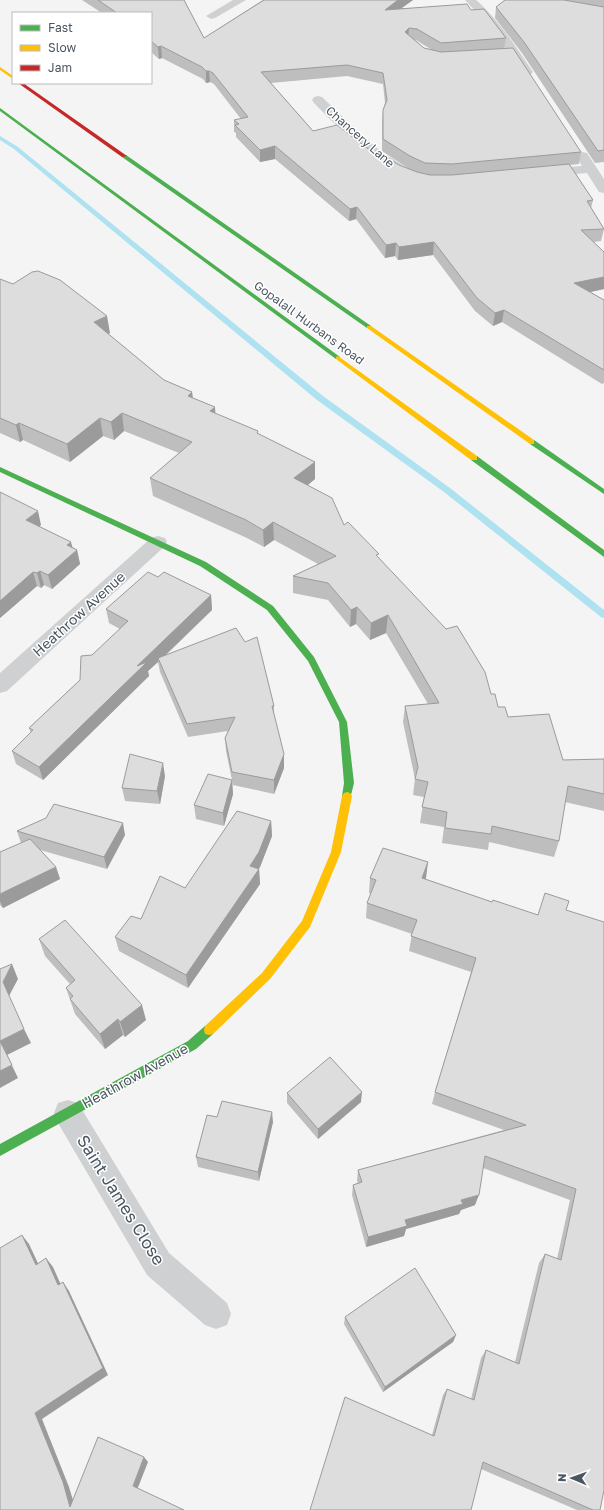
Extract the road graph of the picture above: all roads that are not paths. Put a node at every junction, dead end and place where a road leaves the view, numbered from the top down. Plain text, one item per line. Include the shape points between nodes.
1 (241, 0) edge
2 (475, 4) edge
3 (494, 6) dead end
4 (211, 16) dead end
5 (515, 54) junction
6 (500, 55) edge
7 (0, 68) edge
8 (12, 77) edge
9 (532, 80) edge
10 (21, 84) edge
11 (318, 100) dead end
12 (0, 110) edge
13 (574, 144) edge
14 (591, 169) junction
15 (529, 175) edge
16 (418, 180) edge
17 (604, 189) edge
18 (0, 469) edge
19 (604, 492) edge
20 (158, 542) junction
21 (604, 554) edge
22 (0, 685) edge
23 (68, 1113) junction
24 (0, 1150) edge
25 (216, 1314) dead end

1 - 4 street
2 - 3 street
2 - 5 street
5 - 6 street
5 - 9 street
7 - 8 main road
10 - 19 main road
11 - 16 street, Chancery Lane via 377,154
12 - 21 main road, Gopalall Hurbans Road
13 - 14 street
14 - 15 street
14 - 17 street
18 - 20 main road, Heathrow Avenue
20 - 22 street, Heathrow Avenue
20 - 23 main road, Heathrow Avenue via 203,564 270,608 311,659 342,722 349,783 336,852 306,924 266,976 192,1045
23 - 24 main road, Heathrow Avenue
23 - 25 street, Saint James Close via 158,1264

